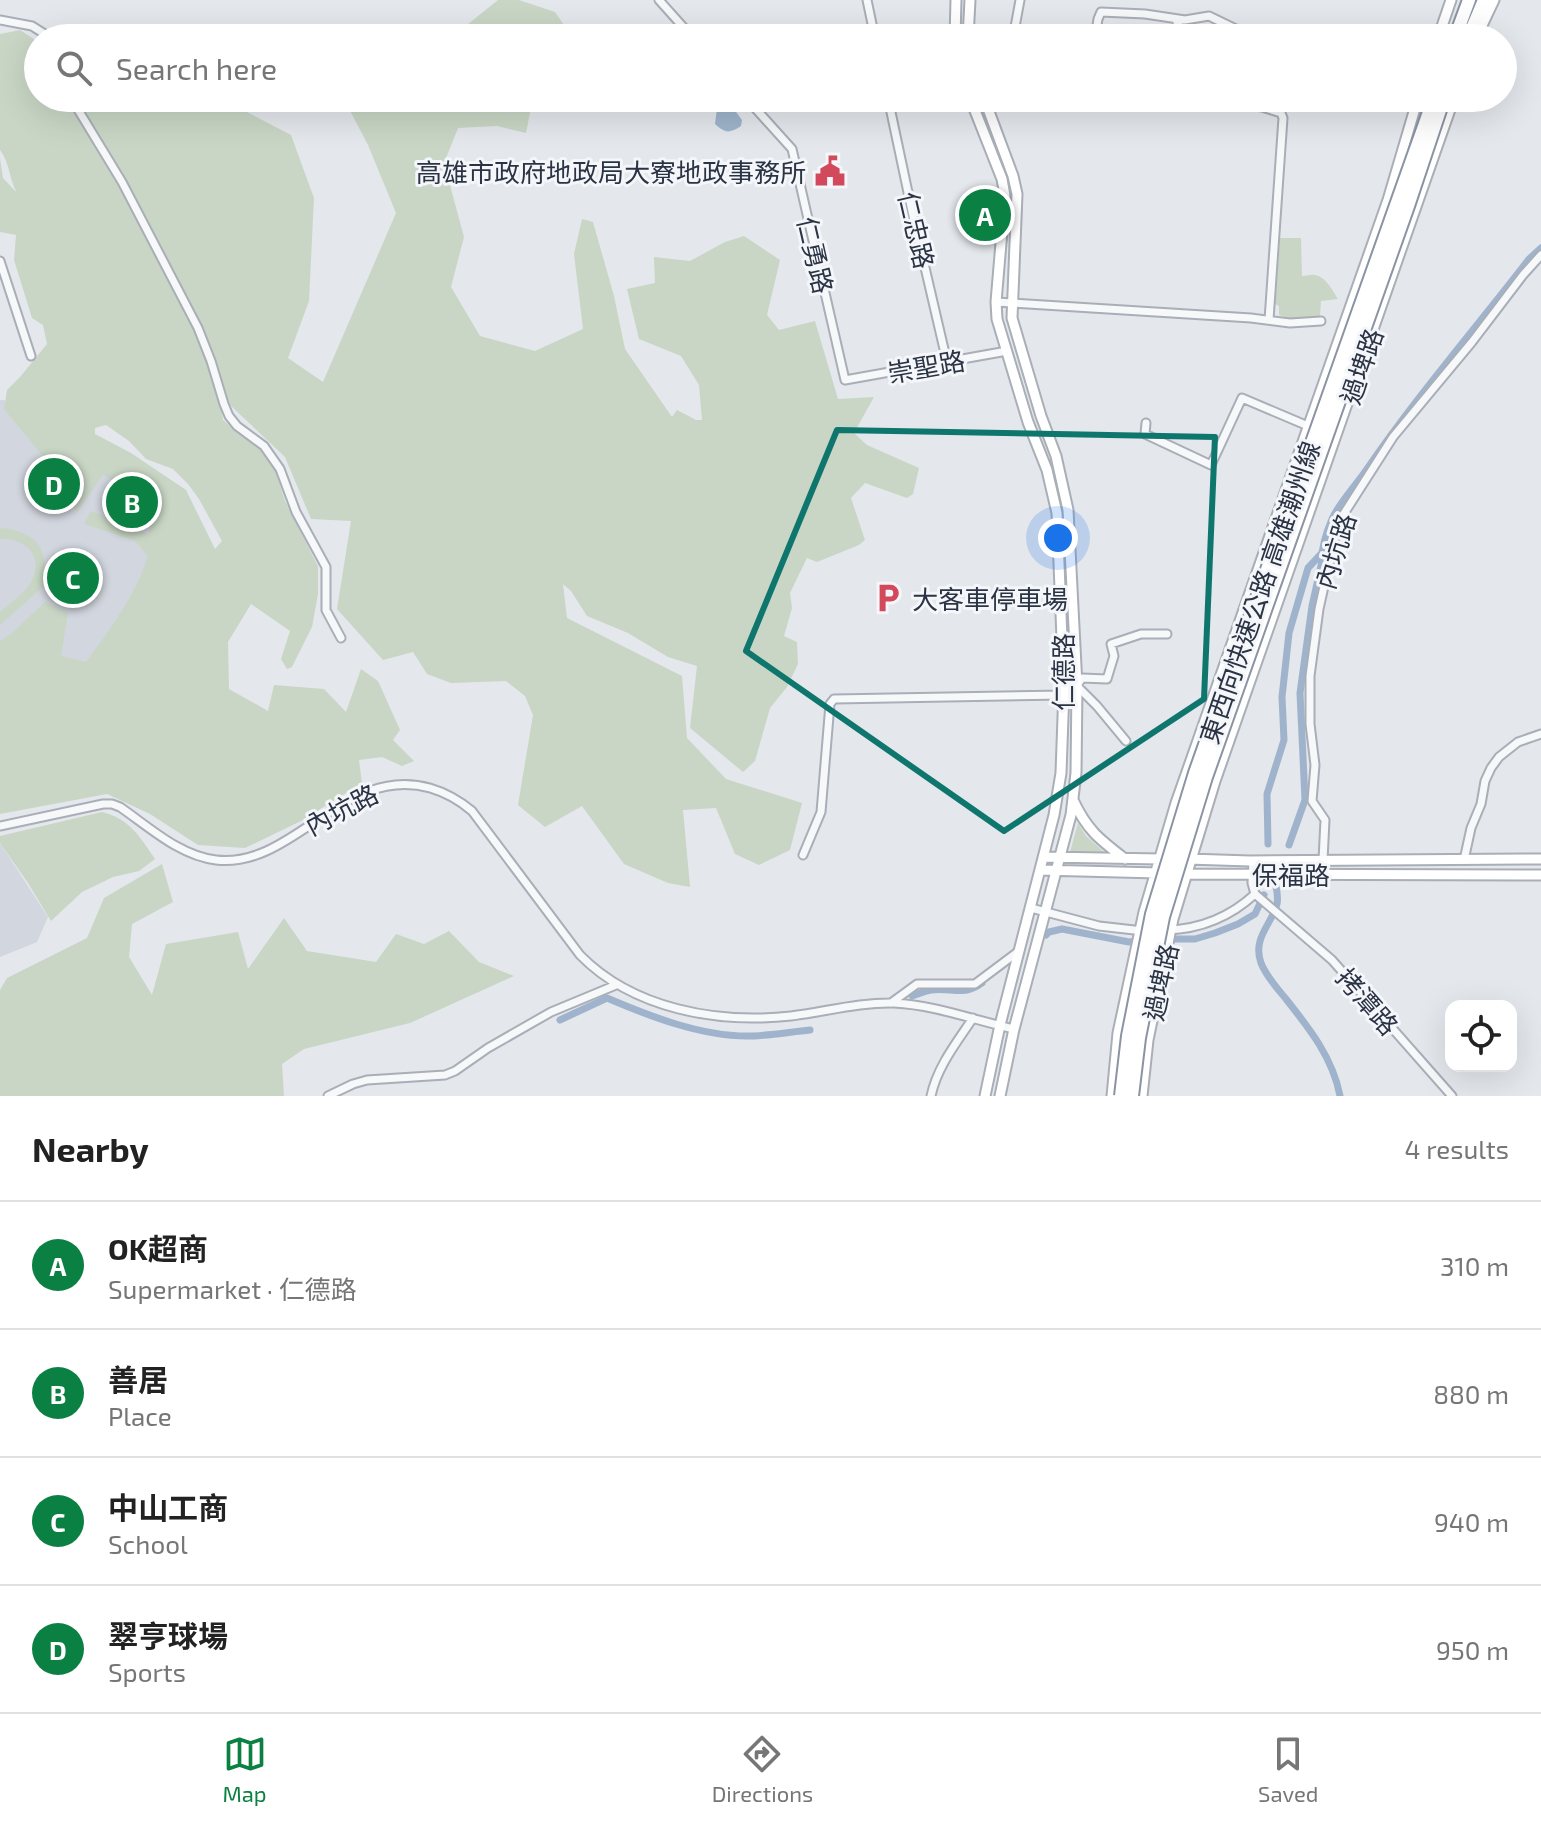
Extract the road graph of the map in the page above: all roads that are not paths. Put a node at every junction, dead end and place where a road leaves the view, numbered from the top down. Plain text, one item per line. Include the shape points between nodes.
1 (659, 0) edge
2 (867, 0) edge
3 (956, 0) edge
4 (970, 0) edge
5 (1020, 0) edge
6 (1451, 0) edge
7 (1460, 0) edge
8 (1469, 0) edge
9 (1481, 0) edge
10 (1494, 0) edge
11 (0, 20) edge
12 (1176, 20) junction
13 (24, 24) edge
14 (680, 24) edge
15 (872, 24) edge
16 (955, 24) edge
17 (969, 24) edge
18 (1016, 24) edge
19 (1097, 24) edge
20 (1178, 24) edge
21 (1225, 24) edge
22 (1443, 24) edge
23 (1452, 24) edge
24 (1460, 24) edge
25 (1471, 24) edge
26 (1483, 24) edge
27 (80, 112) edge
28 (759, 112) edge
29 (891, 112) edge
30 (976, 112) edge
31 (989, 112) edge
32 (1278, 112) edge
33 (1414, 112) edge
34 (1426, 112) edge
35 (1439, 112) edge
36 (1449, 112) edge
37 (1541, 255) edge
38 (1, 265) edge
39 (0, 279) edge
40 (996, 302) junction
41 (1012, 303) junction
42 (1269, 320) junction
43 (1321, 321) dead end
44 (1007, 351) junction
45 (31, 356) dead end
46 (947, 362) junction
47 (845, 380) joint
48 (1146, 423) dead end
49 (1308, 426) junction
50 (1167, 634) dead end
51 (341, 638) dead end
52 (1077, 686) junction
53 (1064, 692) junction
54 (1541, 733) edge
55 (1126, 741) dead end
56 (1073, 800) junction
57 (0, 826) edge
58 (803, 855) dead end
59 (1045, 857) junction
60 (1060, 858) junction
61 (1125, 859) junction
62 (1159, 859) junction
63 (1191, 859) junction
64 (1541, 859) edge
65 (1323, 860) junction
66 (1464, 860) junction
67 (1253, 861) junction
68 (1041, 870) junction
69 (1057, 871) junction
70 (1155, 873) junction
71 (1186, 874) junction
72 (1253, 874) junction
73 (1541, 875) edge
74 (1257, 896) junction
75 (1031, 908) junction
76 (1046, 912) junction
77 (1170, 932) junction
78 (1139, 933) junction
79 (1020, 950) junction
80 (616, 985) junction
81 (891, 1003) junction
82 (973, 1018) junction
83 (1000, 1025) junction
84 (1014, 1029) junction
85 (328, 1096) edge
86 (931, 1096) edge
87 (985, 1096) edge
88 (1000, 1096) edge
89 (1112, 1096) edge
90 (1121, 1096) edge
91 (1132, 1096) edge
92 (1142, 1096) edge
93 (1452, 1096) edge

1 - 14 street
2 - 15 street
3 - 16 street
4 - 17 street
5 - 18 street
6 - 22 street
7 - 23 highway
8 - 24 highway
9 - 25 highway
10 - 26 street
11 - 13 street
12 - 19 street via 1101,12
12 - 20 street
12 - 21 street via 1209,16
27 - 51 street via 198,328 229,416 264,446 280,469 326,567 326,610
28 - 47 street, 仁勇路 via 792,149
29 - 46 street, 仁忠路
30 - 40 street, 仁德路 via 1005,196
31 - 41 street, 仁德路 via 1017,194
32 - 42 street via 1283,118
33 - 49 street, 過埤路
34 - 90 highway, 東西向快速公路 高雄潮州線, bridge via 1195,773 1152,914
35 - 91 highway, 東西向快速公路 高雄潮州線, bridge via 1206,777 1163,917
36 - 63 street, 過埤路
37 - 65 street, 內坑路 via 1393,437 1338,523 1310,676 1312,801 1325,820
38 - 39 street
38 - 45 street
40 - 41 street
40 - 44 street, 仁德路
41 - 42 street
41 - 52 street, 仁德路 via 1068,510
42 - 43 street
44 - 46 street, 崇聖路
44 - 53 street, 仁德路 via 1057,513
46 - 47 street, 崇聖路
48 - 49 street via 1145,434 1211,465 1242,398
49 - 62 street, 過埤路
50 - 52 street via 1141,634 1111,644 1114,656 1107,679 1082,678
52 - 53 street
52 - 55 street
52 - 56 street, 仁德路
53 - 58 street via 834,699 821,812
53 - 59 street, 仁德路 via 1061,773
54 - 66 street via 1518,742 1491,768
56 - 60 street, 仁德路
56 - 61 street via 1087,826
57 - 80 street, 內坑路 via 112,804 198,856 251,858 359,794 400,783 419,785 449,794 472,811 580,955
59 - 60 street, 保福路
59 - 68 street
60 - 61 street, 保福路
60 - 69 street
61 - 62 street, 保福路
62 - 63 street, 保福路
62 - 70 street, 過埤路
63 - 67 street, 保福路
63 - 71 street, 過埤路
64 - 66 street, 保福路
65 - 66 street, 保福路
65 - 67 street, 保福路
67 - 72 street
68 - 69 street, 保福路
68 - 75 street
69 - 70 street, 保福路
69 - 76 street
70 - 71 street, 保福路
70 - 78 street, 過埤路
71 - 72 street, 保福路
71 - 77 street, 過埤路
72 - 73 street, 保福路
72 - 74 street
74 - 77 street via 1205,925
74 - 93 street, 拷潭路 via 1332,960
75 - 76 street
75 - 79 street
76 - 78 street
76 - 84 street
77 - 78 street
77 - 92 street, 過埤路
78 - 89 street, 過埤路 via 1118,1033
79 - 81 street, 內坑路 via 975,984 917,984
79 - 83 street
80 - 81 street, 內坑路 via 662,1005 729,1016 774,1017
80 - 85 street via 551,1012 445,1075 367,1080
81 - 82 street, 內坑路
82 - 83 street, 內坑路
82 - 86 street via 947,1057
83 - 84 street, 內坑路
83 - 87 street
84 - 88 street

